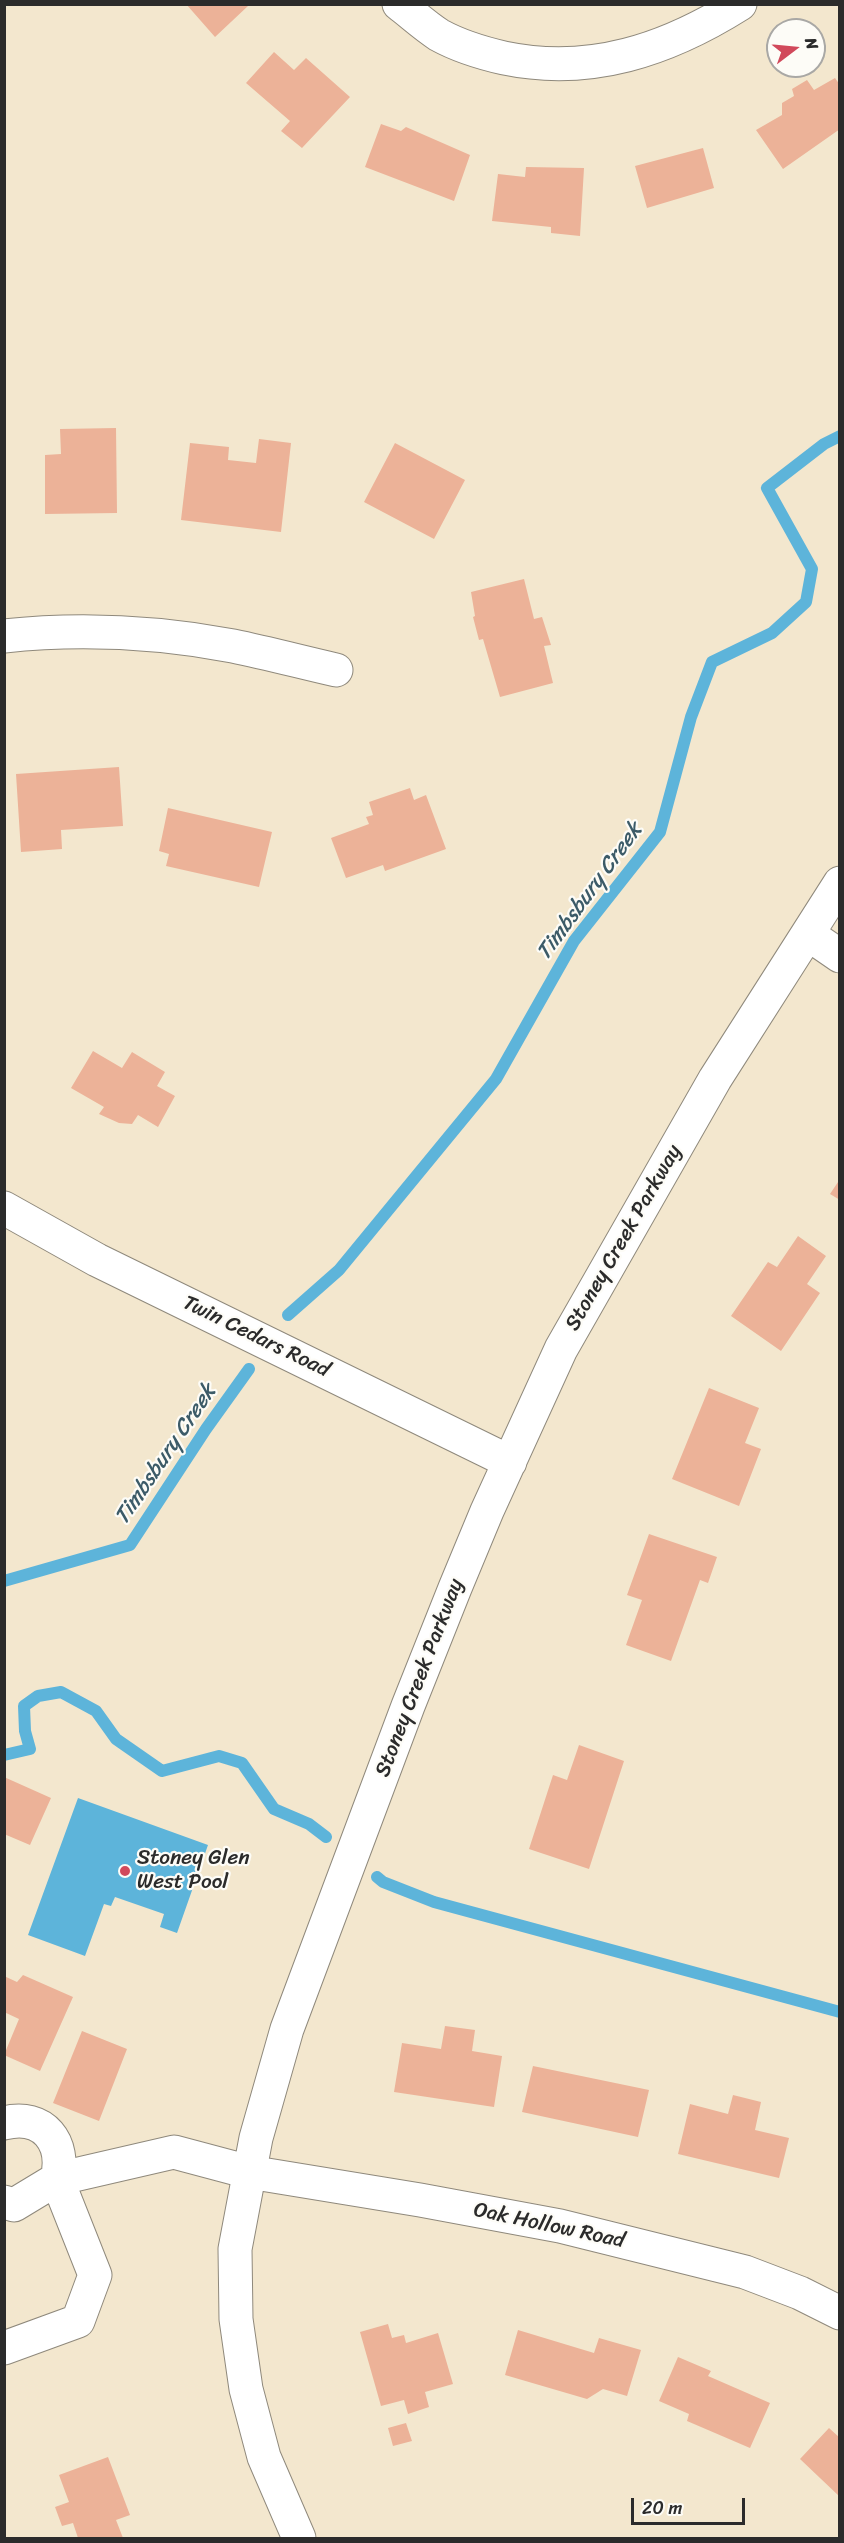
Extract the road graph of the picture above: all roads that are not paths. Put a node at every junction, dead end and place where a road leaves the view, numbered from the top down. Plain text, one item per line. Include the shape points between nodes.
1 (399, 4) edge
2 (740, 4) edge
3 (4, 636) edge
4 (336, 670) dead end
5 (840, 884) edge
6 (808, 934) junction
7 (840, 956) edge
8 (4, 1208) edge
9 (510, 1462) junction
10 (4, 2123) edge
11 (249, 2172) junction
12 (57, 2179) junction
13 (8, 2205) edge
14 (840, 2313) edge
15 (4, 2348) edge
16 (299, 2538) edge

1 - 2 street via 440,35 483,54 529,64 567,65 614,60 669,42
3 - 4 street via 51,631 126,632 232,646
5 - 6 street, Stoney Creek Parkway
6 - 7 street
6 - 9 street, Stoney Creek Parkway via 715,1079 561,1349
8 - 9 street, Twin Cedars Road via 97,1260
9 - 11 street, Stoney Creek Parkway via 408,1706 287,2029
10 - 12 street via 30,2122 53,2138 59,2151
11 - 12 street, Oak Hollow Road via 174,2152
11 - 14 street, Oak Hollow Road via 560,2226 745,2272
11 - 16 street, Stoney Creek Parkway via 235,2249 236,2319 244,2377 264,2457
12 - 13 street, Oak Hollow Road
12 - 15 street via 95,2276 78,2321

